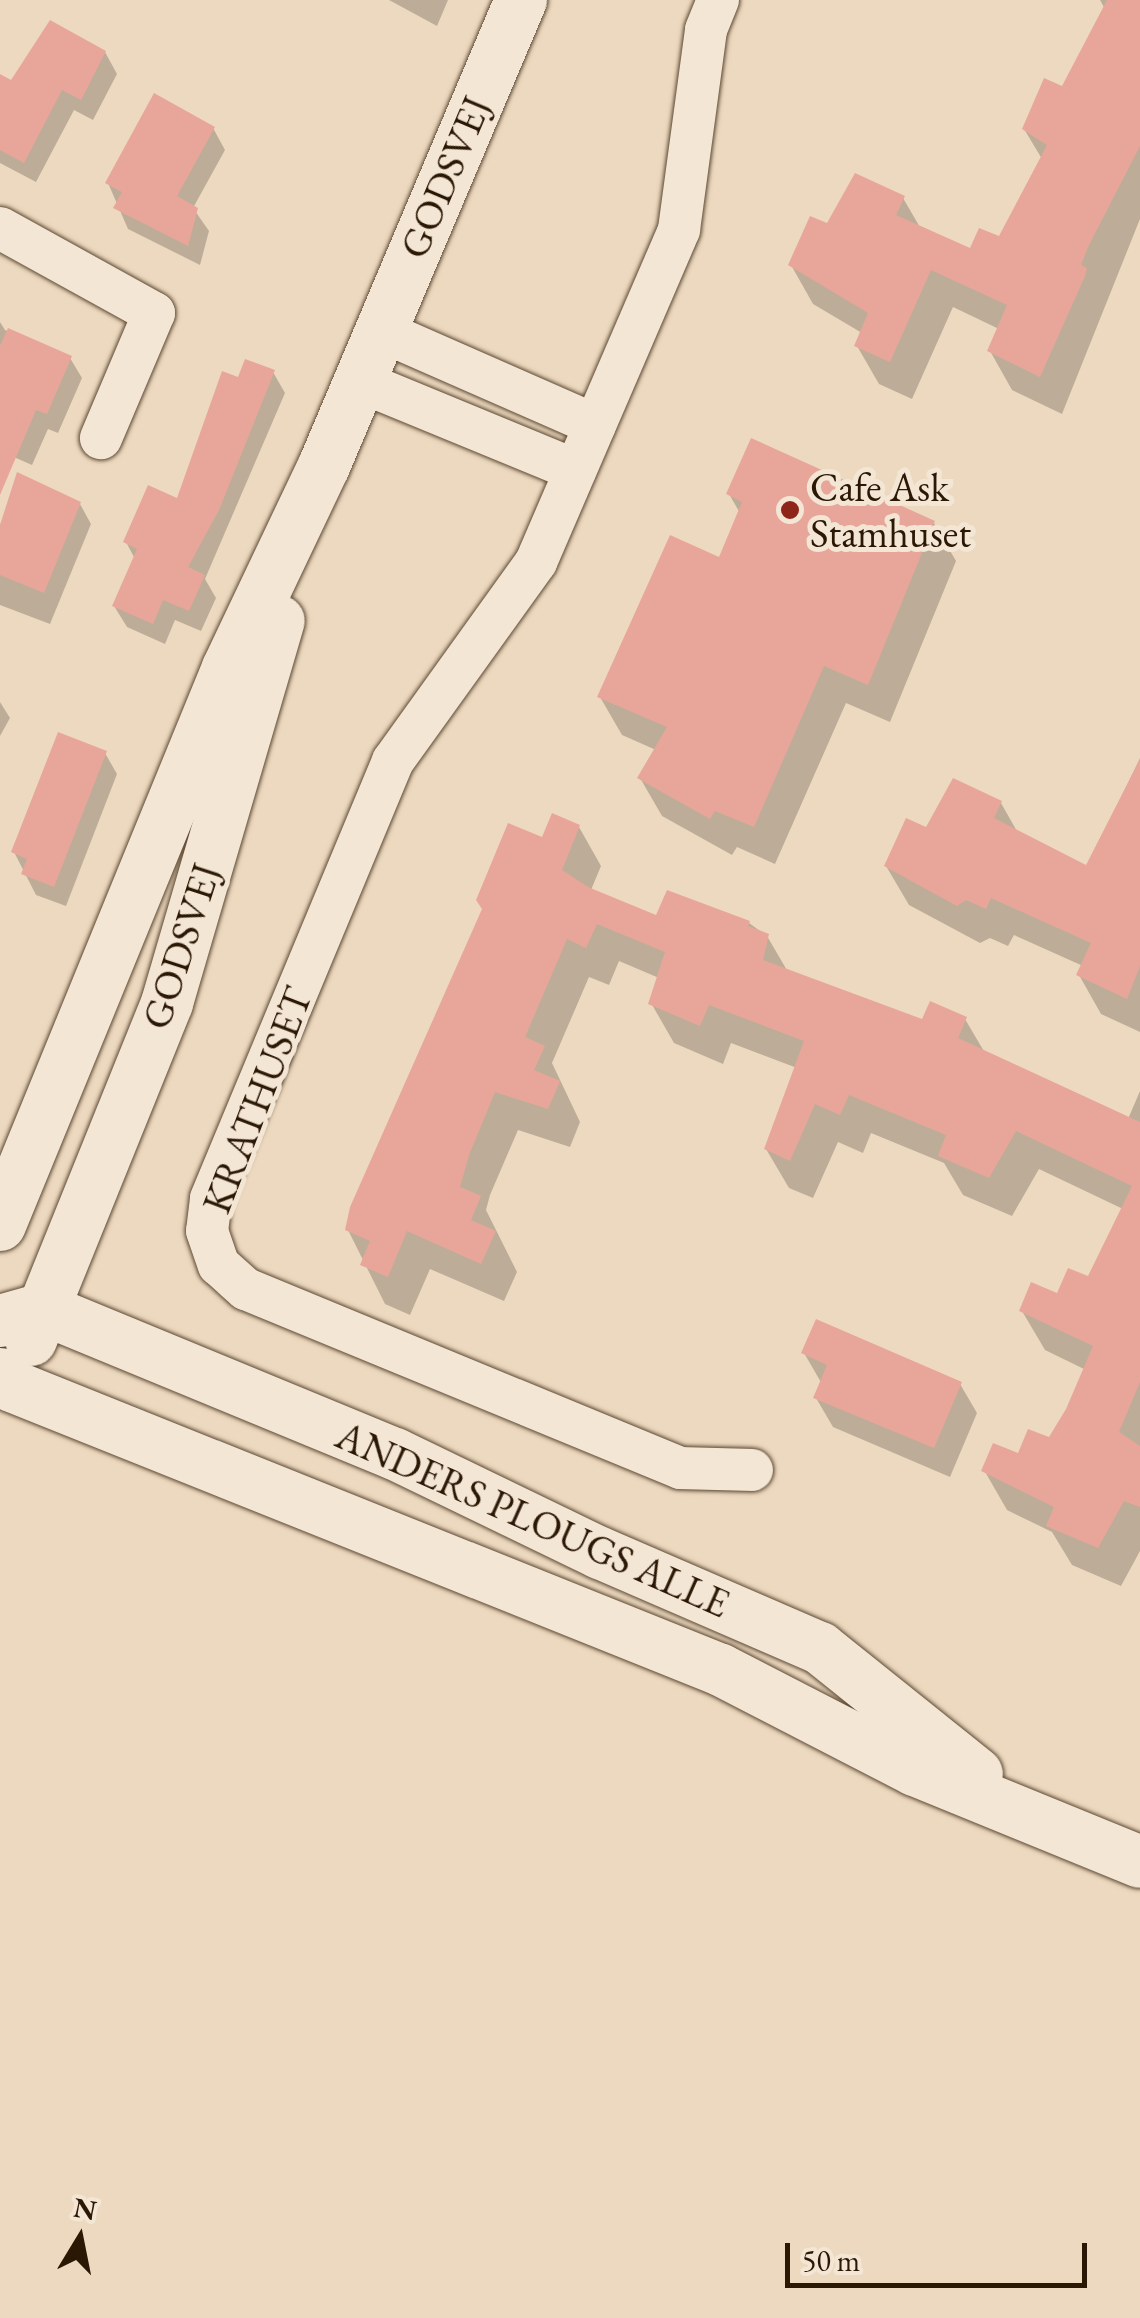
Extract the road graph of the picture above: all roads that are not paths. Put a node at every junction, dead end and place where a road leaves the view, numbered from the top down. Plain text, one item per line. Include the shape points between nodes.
1 (521, 0) edge
2 (718, 0) edge
3 (0, 228) edge
4 (379, 330) junction
5 (359, 381) junction
6 (595, 425) junction
7 (102, 438) dead end
8 (324, 466) junction
9 (575, 470) junction
10 (0, 1226) edge
11 (22, 1315) edge
12 (4, 1391) edge
13 (752, 1470) dead end
14 (1026, 1811) junction
15 (1140, 1862) edge

1 - 4 street, GODSVEJ
2 - 6 street, KRATHUSET via 706,30 679,230
3 - 7 street via 154,313
4 - 5 street, GODSVEJ
4 - 6 street
5 - 8 street, GODSVEJ
5 - 9 street
6 - 9 street, KRATHUSET
8 - 10 street, GODSVEJ via 228,668
8 - 11 street, GODSVEJ via 167,1003
9 - 13 street, KRATHUSET via 536,562 393,761 211,1199 207,1231 220,1265 246,1289 681,1468
11 - 12 street, GODSVEJ
11 - 14 street, ANDERS PLOUGS ALLE via 395,1454 820,1648
12 - 14 street, ANDERS PLOUGS ALLE via 721,1670 915,1770
14 - 15 street, ANDERS PLOUGS ALLE

